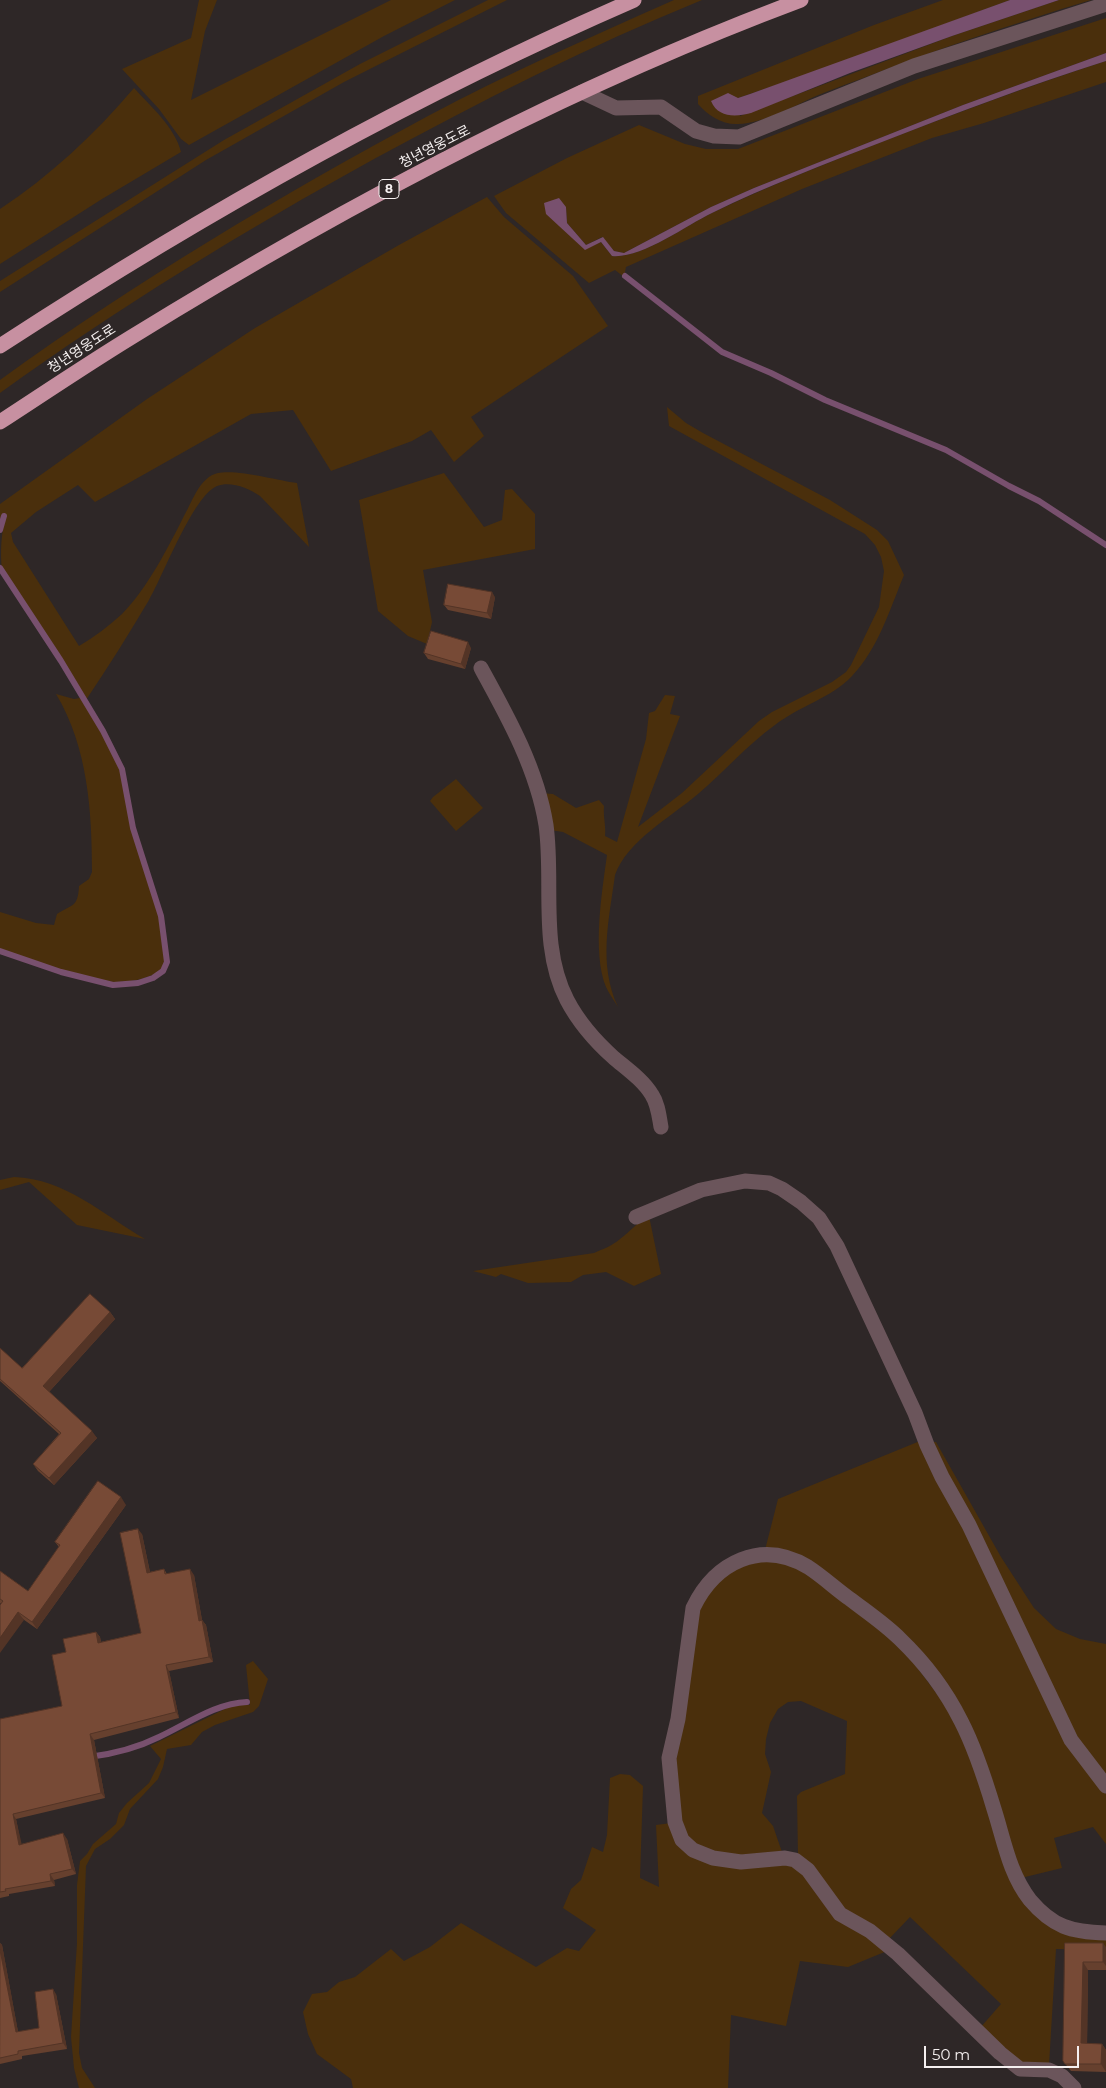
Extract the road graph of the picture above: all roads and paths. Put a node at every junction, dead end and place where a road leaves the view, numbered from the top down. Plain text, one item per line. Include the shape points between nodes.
1 (634, 0) edge
2 (801, 0) edge
3 (1106, 4) edge
4 (582, 92) junction
5 (0, 346) edge
6 (0, 422) edge
7 (481, 668) dead end
8 (661, 1127) dead end
9 (636, 1217) dead end
10 (1106, 1786) edge
11 (1106, 1933) edge
12 (1074, 2088) edge

1 - 5 highway via 555,34 396,112 97,283
2 - 4 highway, 청년영웅도로 / 8
3 - 4 street via 914,66 739,137 696,131 661,106 616,108
4 - 6 highway, 청년영웅도로 / 8 via 426,169 283,248 130,337
7 - 8 street via 520,744 542,807 548,847 552,945 559,981 586,1030 652,1094
9 - 10 street via 701,1190 745,1181 769,1183 782,1189 819,1218 837,1246 916,1413 926,1445 969,1525 1071,1740
11 - 12 street via 1072,1931 1054,1922 1030,1899 1017,1880 1008,1857 975,1752 961,1721 943,1690 901,1639 807,1567 787,1558 764,1554 744,1558 727,1566 711,1580 693,1608 678,1719 669,1758 675,1822 682,1840 693,1850 713,1858 741,1862 795,1860 808,1870 840,1914 898,1954 1000,2053 1020,2069 1050,2070

